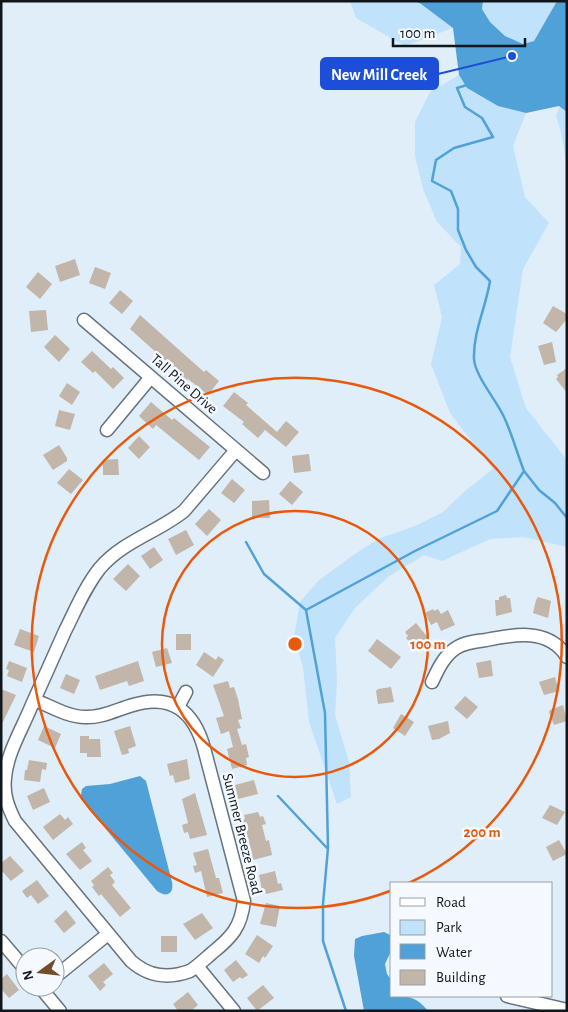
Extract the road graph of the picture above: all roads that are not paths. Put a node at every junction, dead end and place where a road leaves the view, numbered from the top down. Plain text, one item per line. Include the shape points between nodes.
1 (84, 320) dead end
2 (151, 378) junction
3 (107, 430) dead end
4 (236, 450) junction
5 (263, 473) dead end
6 (567, 658) edge
7 (432, 682) dead end
8 (186, 692) dead end
9 (35, 700) junction
10 (178, 707) junction
11 (3, 794) edge
12 (108, 934) junction
13 (1, 941) edge
14 (15, 957) edge
15 (197, 966) junction
16 (65, 969) edge
17 (49, 997) edge
18 (511, 997) edge
19 (567, 1010) edge
20 (60, 1011) edge
21 (234, 1011) edge

1 - 2 street, Tall Pine Drive
2 - 3 street
2 - 4 street, Tall Pine Drive
4 - 5 street, Tall Pine Drive
4 - 9 street, Summer Breeze Road via 176,518 125,546 101,568 78,604
6 - 7 street via 556,645 544,638 529,634 506,636 458,647 442,663
8 - 10 street
9 - 10 street via 84,718 141,702 162,701
9 - 11 street, Summer Breeze Road via 9,758
10 - 15 street, Summer Breeze Road via 191,718 201,736 244,900 243,912 232,935
11 - 12 street, Summer Breeze Road via 15,821
12 - 15 street, Summer Breeze Road via 131,961 149,973 172,976
12 - 16 street
13 - 14 street
15 - 21 street
17 - 20 street
18 - 19 street

